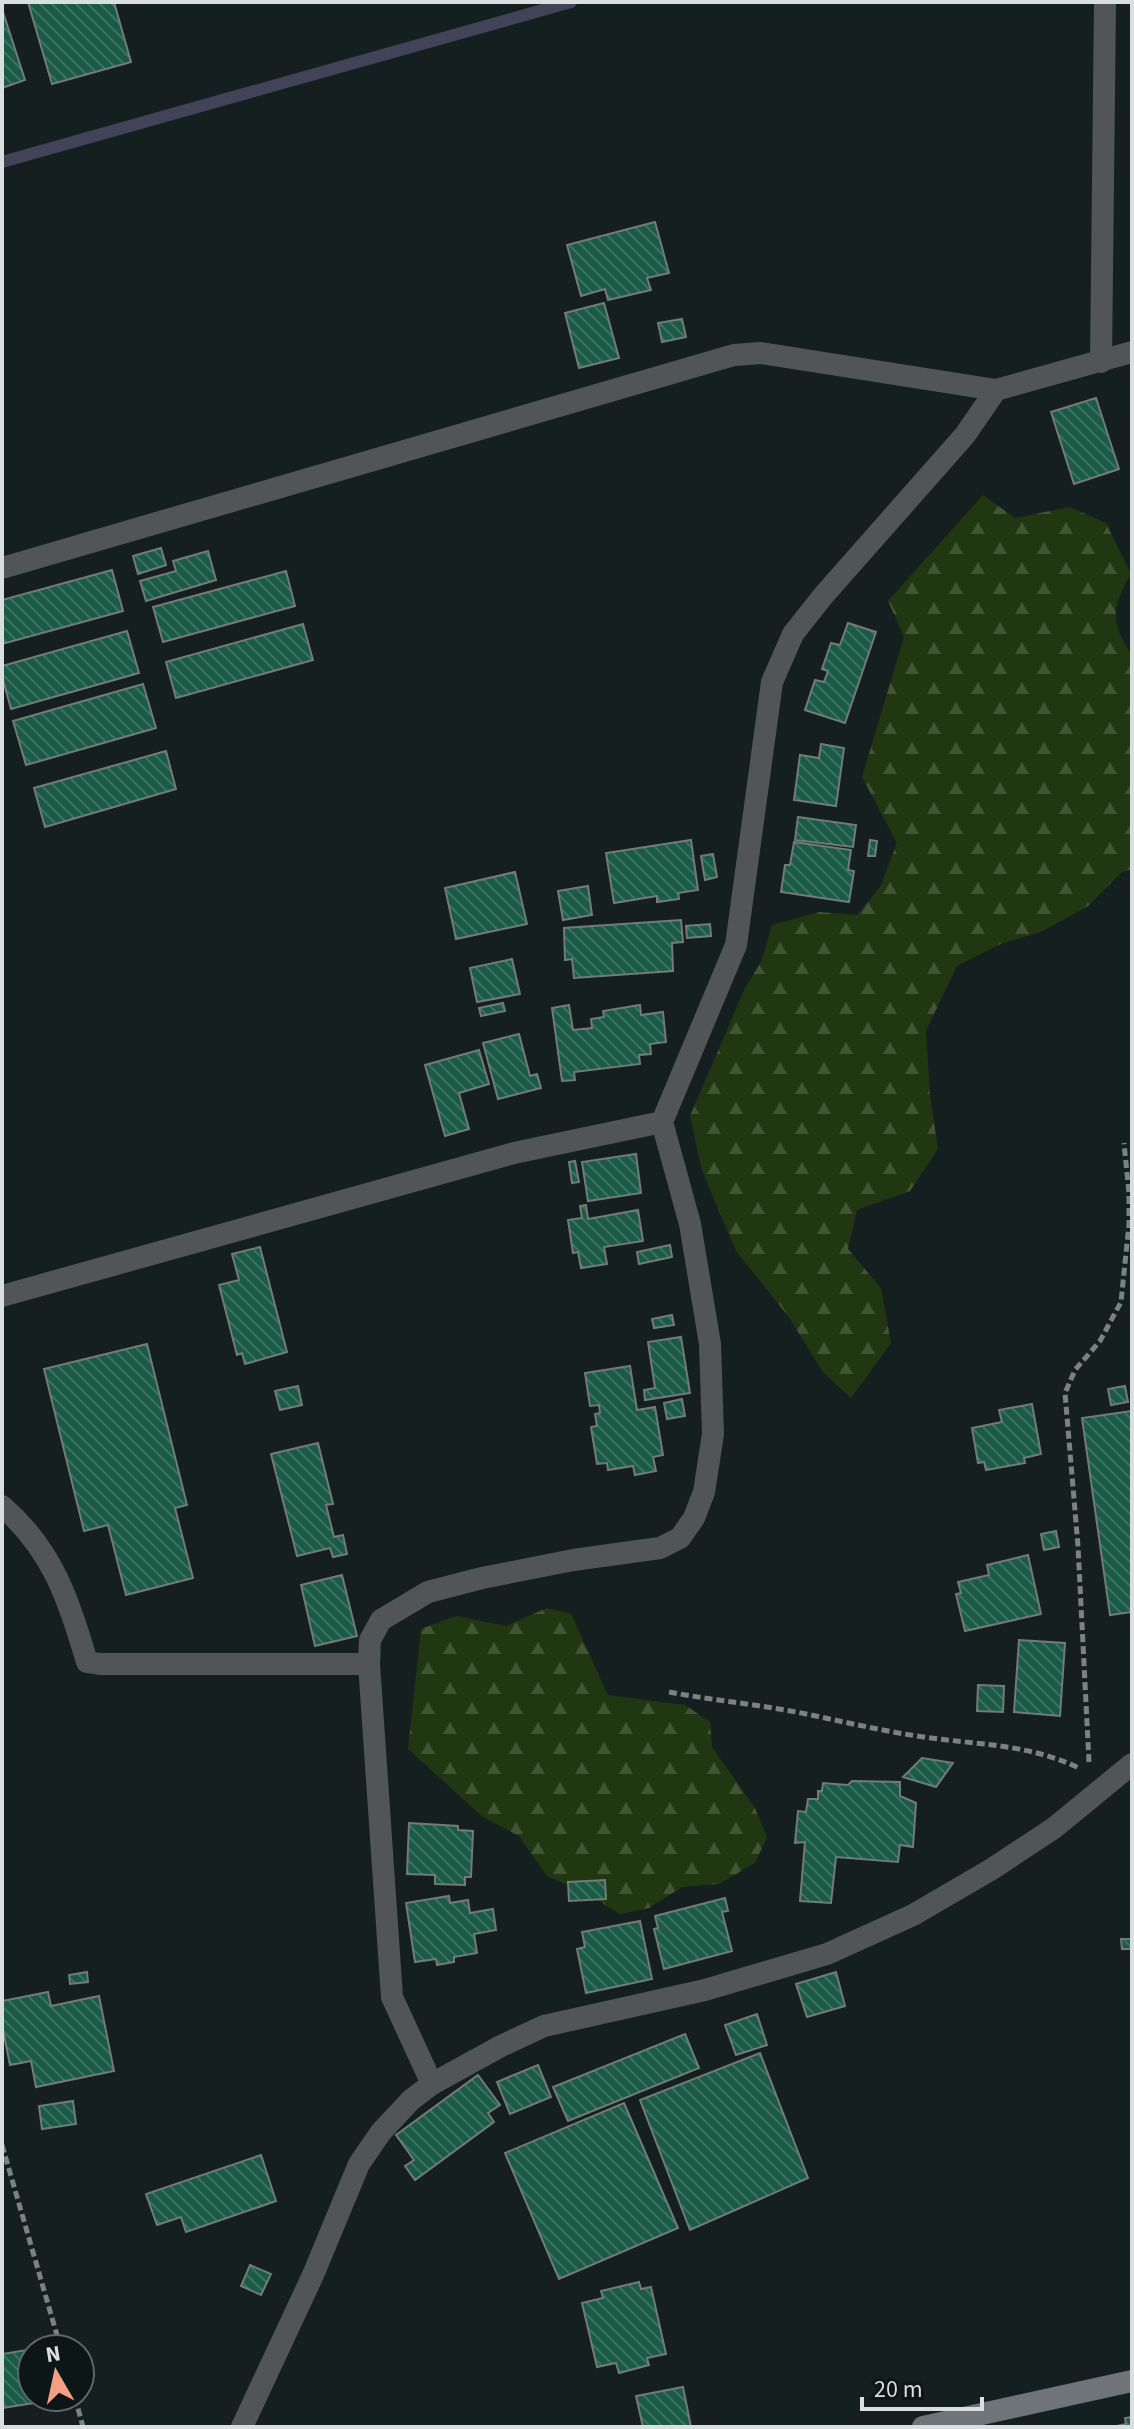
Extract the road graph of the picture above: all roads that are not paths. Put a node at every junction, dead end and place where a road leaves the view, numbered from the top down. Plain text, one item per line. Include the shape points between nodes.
1 (1105, 2) edge
2 (1132, 352) edge
3 (1101, 362) junction
4 (996, 390) junction
5 (2, 568) edge
6 (662, 1122) junction
7 (2, 1296) edge
8 (2, 1506) edge
9 (369, 1664) junction
10 (1132, 1764) edge
11 (432, 2084) junction
12 (1132, 2381) edge
13 (242, 2427) edge
14 (923, 2427) edge

1 - 3 street
2 - 3 street
3 - 4 street
4 - 5 street via 761,353 734,355
4 - 6 street via 965,435 793,634 772,682 736,945
6 - 7 street via 514,1153
6 - 9 street via 690,1224 710,1344 713,1434 704,1492 694,1518 680,1538 660,1548 573,1560 428,1592 381,1620 370,1640
8 - 9 street via 44,1551 62,1583 87,1662
9 - 11 street via 392,1997
10 - 11 street via 1054,1828 913,1915 827,1954 705,1990 544,2026
11 - 13 street via 381,2132 359,2164
12 - 14 main road

